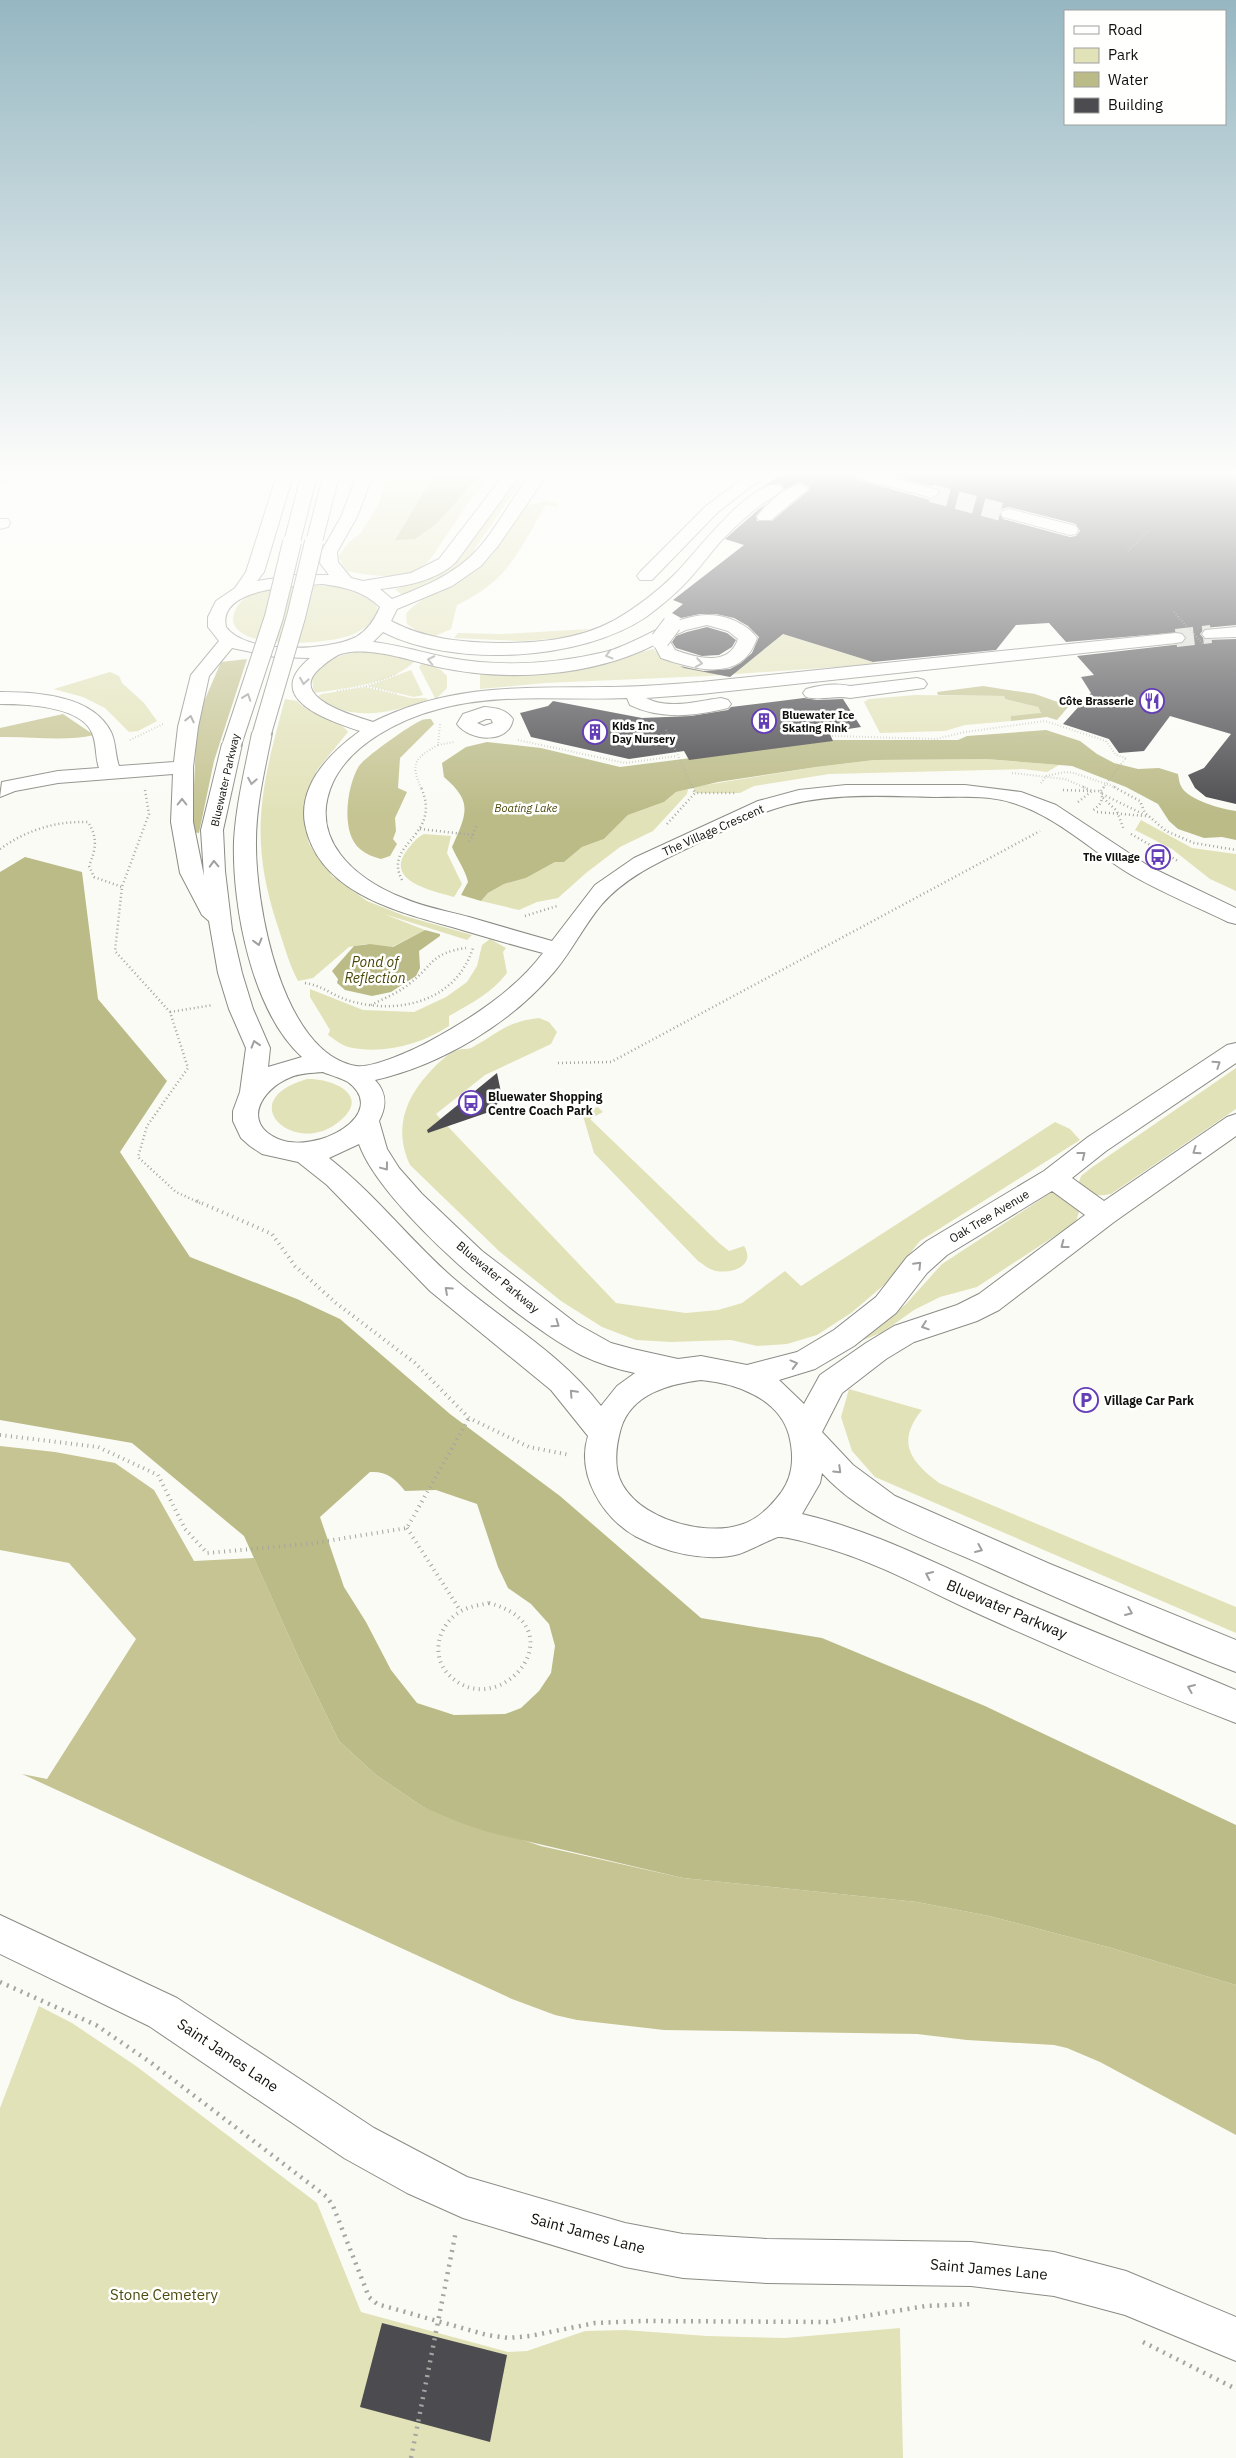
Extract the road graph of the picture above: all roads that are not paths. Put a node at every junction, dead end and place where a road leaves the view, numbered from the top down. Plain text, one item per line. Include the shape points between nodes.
1 (245, 587) edge
2 (252, 587) edge
3 (281, 587) edge
4 (303, 587) edge
5 (366, 587) edge
6 (432, 587) edge
7 (670, 587) edge
8 (241, 592) junction
9 (700, 604) dead end
10 (389, 606) junction
11 (382, 624) junction
12 (1236, 632) edge
13 (1176, 638) tunnel mouth
14 (1207, 639) tunnel mouth
15 (230, 640) junction
16 (342, 648) junction
17 (457, 665) junction
18 (1068, 668) dead end
19 (1048, 670) dead end
20 (939, 682) dead end
21 (635, 692) junction
22 (850, 692) junction
23 (482, 694) junction
24 (0, 698) edge
25 (460, 698) junction
26 (490, 713) dead end
27 (862, 713) dead end
28 (376, 729) junction
29 (183, 767) junction
30 (112, 774) junction
31 (0, 792) edge
32 (1236, 917) edge
33 (221, 930) junction
34 (557, 950) junction
35 (1236, 1051) edge
36 (325, 1064) junction
37 (358, 1075) junction
38 (253, 1092) junction
39 (367, 1123) junction
40 (1236, 1124) edge
41 (303, 1153) junction
42 (1053, 1178) junction
43 (1104, 1215) junction
44 (678, 1371) junction
45 (747, 1377) junction
46 (805, 1435) junction
47 (601, 1446) junction
48 (775, 1522) junction
49 (1236, 1656) edge
50 (1236, 1707) edge
51 (2, 1940) edge
52 (1236, 2339) edge

1 - 8 street
2 - 8 street
33 -> 3 street, Bluewater Parkway, bridge via 212,830 232,744
4 -> 36 street, bridge via 252,777 244,868 264,965 280,1010 299,1041
5 - 10 street
6 - 10 street
7 - 11 street via 614,629 575,642 522,648 464,647 416,640
8 - 15 street via 223,606 216,619 218,630
9 -> 17 street, bridge via 672,624 660,640 668,654 711,665 738,657 747,649 748,638 741,631 725,623 698,620 674,626 637,647 588,661 522,669
10 - 11 street
11 - 16 street via 364,640
12 - 14 street
13 - 21 street via 701,688
15 - 16 street via 267,651
29 -> 15 street via 200,675
17 -> 16 street via 382,647
16 -> 28 street via 318,661 305,673 302,688 305,696 322,710
17 - 25 street via 463,674
18 - 19 street
20 - 22 street
21 - 22 street via 637,701 644,706 667,711 840,690
21 - 23 street via 520,691
22 - 27 street
23 - 25 street
23 - 26 street
24 - 30 street via 39,700 68,707 96,725 102,734 106,763
25 - 28 street via 406,713
28 - 34 street via 338,759 322,784 316,798 315,816 325,848 345,872 380,897
29 - 30 street
33 -> 29 street via 191,873 182,822
30 - 31 street via 58,778 9,786
32 - 34 street, The Village Crescent via 1142,872 1086,836 1070,816 1023,799 986,792 832,793 784,800 741,816 630,869 600,893
38 -> 33 street, Bluewater Parkway via 258,1048 241,1009
34 - 37 street, The Village Crescent via 522,990 474,1026 382,1072
42 -> 35 street, Oak Tree Avenue via 1096,1144
36 - 37 street
36 - 38 street via 287,1069
37 - 39 street via 368,1085 373,1097 373,1110
38 - 41 street via 245,1111 249,1129 256,1138 276,1149
39 - 41 street via 334,1147
39 -> 44 street, Bluewater Parkway via 374,1151 403,1190 461,1247 526,1302 602,1351
40 -> 43 street
47 -> 41 street via 576,1396 562,1381 457,1298 392,1236 341,1180
42 - 43 street
45 -> 42 street, Oak Tree Avenue via 805,1361 838,1342 886,1305 917,1265 937,1248
43 -> 46 street via 989,1302 967,1313 904,1334 831,1384
44 - 45 street via 708,1369
44 - 47 street via 652,1379 630,1392 614,1410
45 - 46 street via 783,1400
46 - 48 street via 809,1458 805,1482 794,1504
46 -> 49 street via 842,1474 884,1506
47 - 48 street via 607,1484 620,1505 640,1523 665,1536 694,1543 723,1543 751,1536
50 -> 48 street, Bluewater Parkway via 856,1543
51 - 52 street, Saint James Lane via 151,2005 359,2143 463,2197 625,2245 674,2255 720,2260 972,2264 1054,2274 1126,2293

